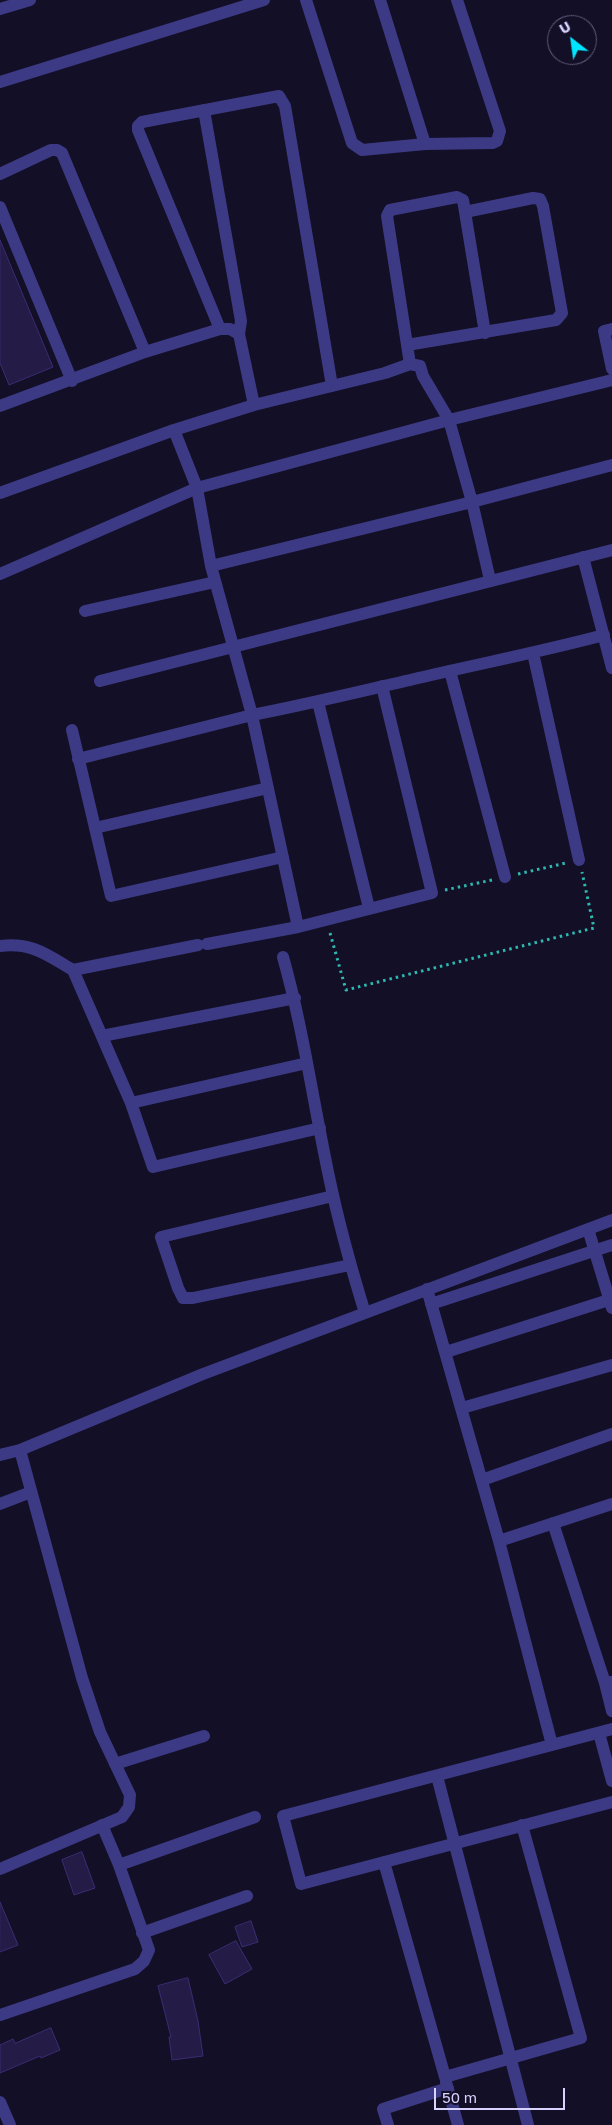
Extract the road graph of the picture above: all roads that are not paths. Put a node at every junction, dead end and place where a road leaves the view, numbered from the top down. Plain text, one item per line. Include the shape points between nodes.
1 (30, 0) edge
2 (264, 0) edge
3 (306, 0) edge
4 (380, 0) edge
5 (457, 0) edge
6 (5, 5) edge
7 (0, 82) edge
8 (204, 110) junction
9 (425, 144) junction
10 (0, 174) edge
11 (0, 207) edge
12 (465, 212) junction
13 (612, 328) edge
14 (220, 329) junction
15 (485, 333) junction
16 (239, 334) junction
17 (407, 345) junction
18 (145, 352) junction
19 (410, 364) junction
20 (612, 369) edge
21 (72, 380) junction
22 (612, 380) edge
23 (332, 386) junction
24 (254, 405) junction
25 (0, 406) edge
26 (449, 420) junction
27 (174, 430) junction
28 (612, 465) edge
29 (197, 488) junction
30 (0, 493) edge
31 (472, 502) junction
32 (612, 550) edge
33 (583, 557) junction
34 (211, 566) junction
35 (0, 574) edge
36 (490, 580) junction
37 (215, 582) junction
38 (85, 611) dead end
39 (604, 635) junction
40 (233, 647) junction
41 (533, 653) junction
42 (611, 663) edge
43 (450, 671) junction
44 (100, 681) dead end
45 (382, 686) junction
46 (318, 702) junction
47 (252, 715) junction
48 (72, 730) dead end
49 (78, 759) junction
50 (268, 788) junction
51 (95, 828) junction
52 (283, 857) junction
53 (579, 860) road end
54 (505, 877) road end
55 (369, 908) junction
56 (298, 927) junction
57 (0, 946) edge
58 (283, 957) dead end
59 (73, 970) junction
60 (295, 998) junction
61 (102, 1036) junction
62 (307, 1063) junction
63 (131, 1103) junction
64 (320, 1128) junction
65 (333, 1196) junction
66 (612, 1220) edge
67 (588, 1229) junction
68 (612, 1244) edge
69 (594, 1250) junction
70 (350, 1265) junction
71 (427, 1289) junction
72 (611, 1302) edge
73 (432, 1304) junction
74 (365, 1313) junction
75 (446, 1352) junction
76 (612, 1365) edge
77 (462, 1408) junction
78 (612, 1434) edge
79 (20, 1450) junction
80 (0, 1455) edge
81 (482, 1480) junction
82 (31, 1492) junction
83 (0, 1504) edge
84 (612, 1505) edge
85 (553, 1523) junction
86 (499, 1541) junction
87 (608, 1682) edge
88 (612, 1711) edge
89 (606, 1731) edge
90 (204, 1736) dead end
91 (552, 1745) junction
92 (115, 1764) junction
93 (437, 1776) junction
94 (612, 1781) edge
95 (612, 1802) edge
96 (255, 1817) dead end
97 (102, 1825) junction
98 (522, 1825) junction
99 (454, 1843) junction
100 (384, 1862) junction
101 (119, 1865) junction
102 (0, 1869) edge
103 (247, 1896) dead end
104 (142, 1933) junction
105 (0, 2015) edge
106 (510, 2058) junction
107 (446, 2082) junction
108 (0, 2102) edge
109 (10, 2125) edge
110 (388, 2125) edge
111 (458, 2125) edge
112 (528, 2125) edge

1 - 6 street
2 - 7 street
3 - 9 street via 352,143 362,150
4 - 9 street
5 - 9 street via 500,136 493,143
8 - 14 street via 142,122 138,130
8 - 16 street via 241,321
8 - 23 street via 279,96 285,106
10 - 18 street via 51,150 62,153
11 - 21 street
12 - 15 street
12 - 15 street via 540,199 562,312 556,320
12 - 17 street via 463,200 458,197 390,210 387,216
13 - 20 street via 604,330
14 - 16 street via 230,329
14 - 18 street
15 - 17 street
16 - 24 street
17 - 19 street
18 - 21 street
19 - 23 street
19 - 26 street via 420,366
21 - 25 street
22 - 26 street
23 - 24 street
24 - 27 street
26 - 29 street
26 - 31 street
27 - 29 street
27 - 30 street
28 - 31 street
29 - 34 street
29 - 35 street
31 - 34 street
31 - 36 street
32 - 33 street
33 - 36 street
33 - 39 street
34 - 37 street
36 - 40 street
37 - 38 street
37 - 40 street
39 - 41 street
39 - 42 street
40 - 44 street
40 - 47 street
41 - 43 street
41 - 53 street
43 - 45 street
43 - 54 street
45 - 46 street
45 - 55 street via 432,893
46 - 47 street
46 - 55 street
47 - 49 street
47 - 50 street
48 - 49 street
49 - 51 street
50 - 51 street
50 - 52 street
51 - 52 street via 111,896
52 - 56 street
55 - 56 street
56 - 59 street
57 - 59 street via 18,944
58 - 60 street
59 - 61 street
60 - 61 street
60 - 62 street
61 - 63 street
62 - 63 street
62 - 64 street
63 - 64 street via 153,1167
64 - 65 street
65 - 70 street
65 - 70 street via 161,1236 183,1298
66 - 67 street
67 - 69 street
67 - 71 street
68 - 69 street
69 - 72 street
69 - 73 street
70 - 74 street
71 - 73 street
71 - 74 street
72 - 75 street
73 - 75 street
74 - 79 street via 203,1374
75 - 77 street
76 - 77 street
77 - 81 street
78 - 81 street
79 - 80 street
79 - 82 street
81 - 86 street
82 - 83 street
82 - 92 street via 82,1678 100,1732
84 - 85 street
85 - 86 street
85 - 87 street
86 - 91 street
87 - 88 street
89 - 91 street
89 - 94 street
90 - 92 street
91 - 93 street
92 - 97 street via 130,1796 129,1807 122,1817
93 - 99 street
93 - 100 street via 283,1816 301,1884
95 - 98 street
96 - 101 street
97 - 101 street
97 - 102 street
98 - 99 street
98 - 106 street via 582,2038
99 - 100 street
99 - 106 street
100 - 107 street
101 - 104 street
103 - 104 street
104 - 105 street via 149,1950 144,1962 135,1969
106 - 107 street
106 - 112 street
107 - 110 street via 383,2110
107 - 111 street
108 - 109 street

